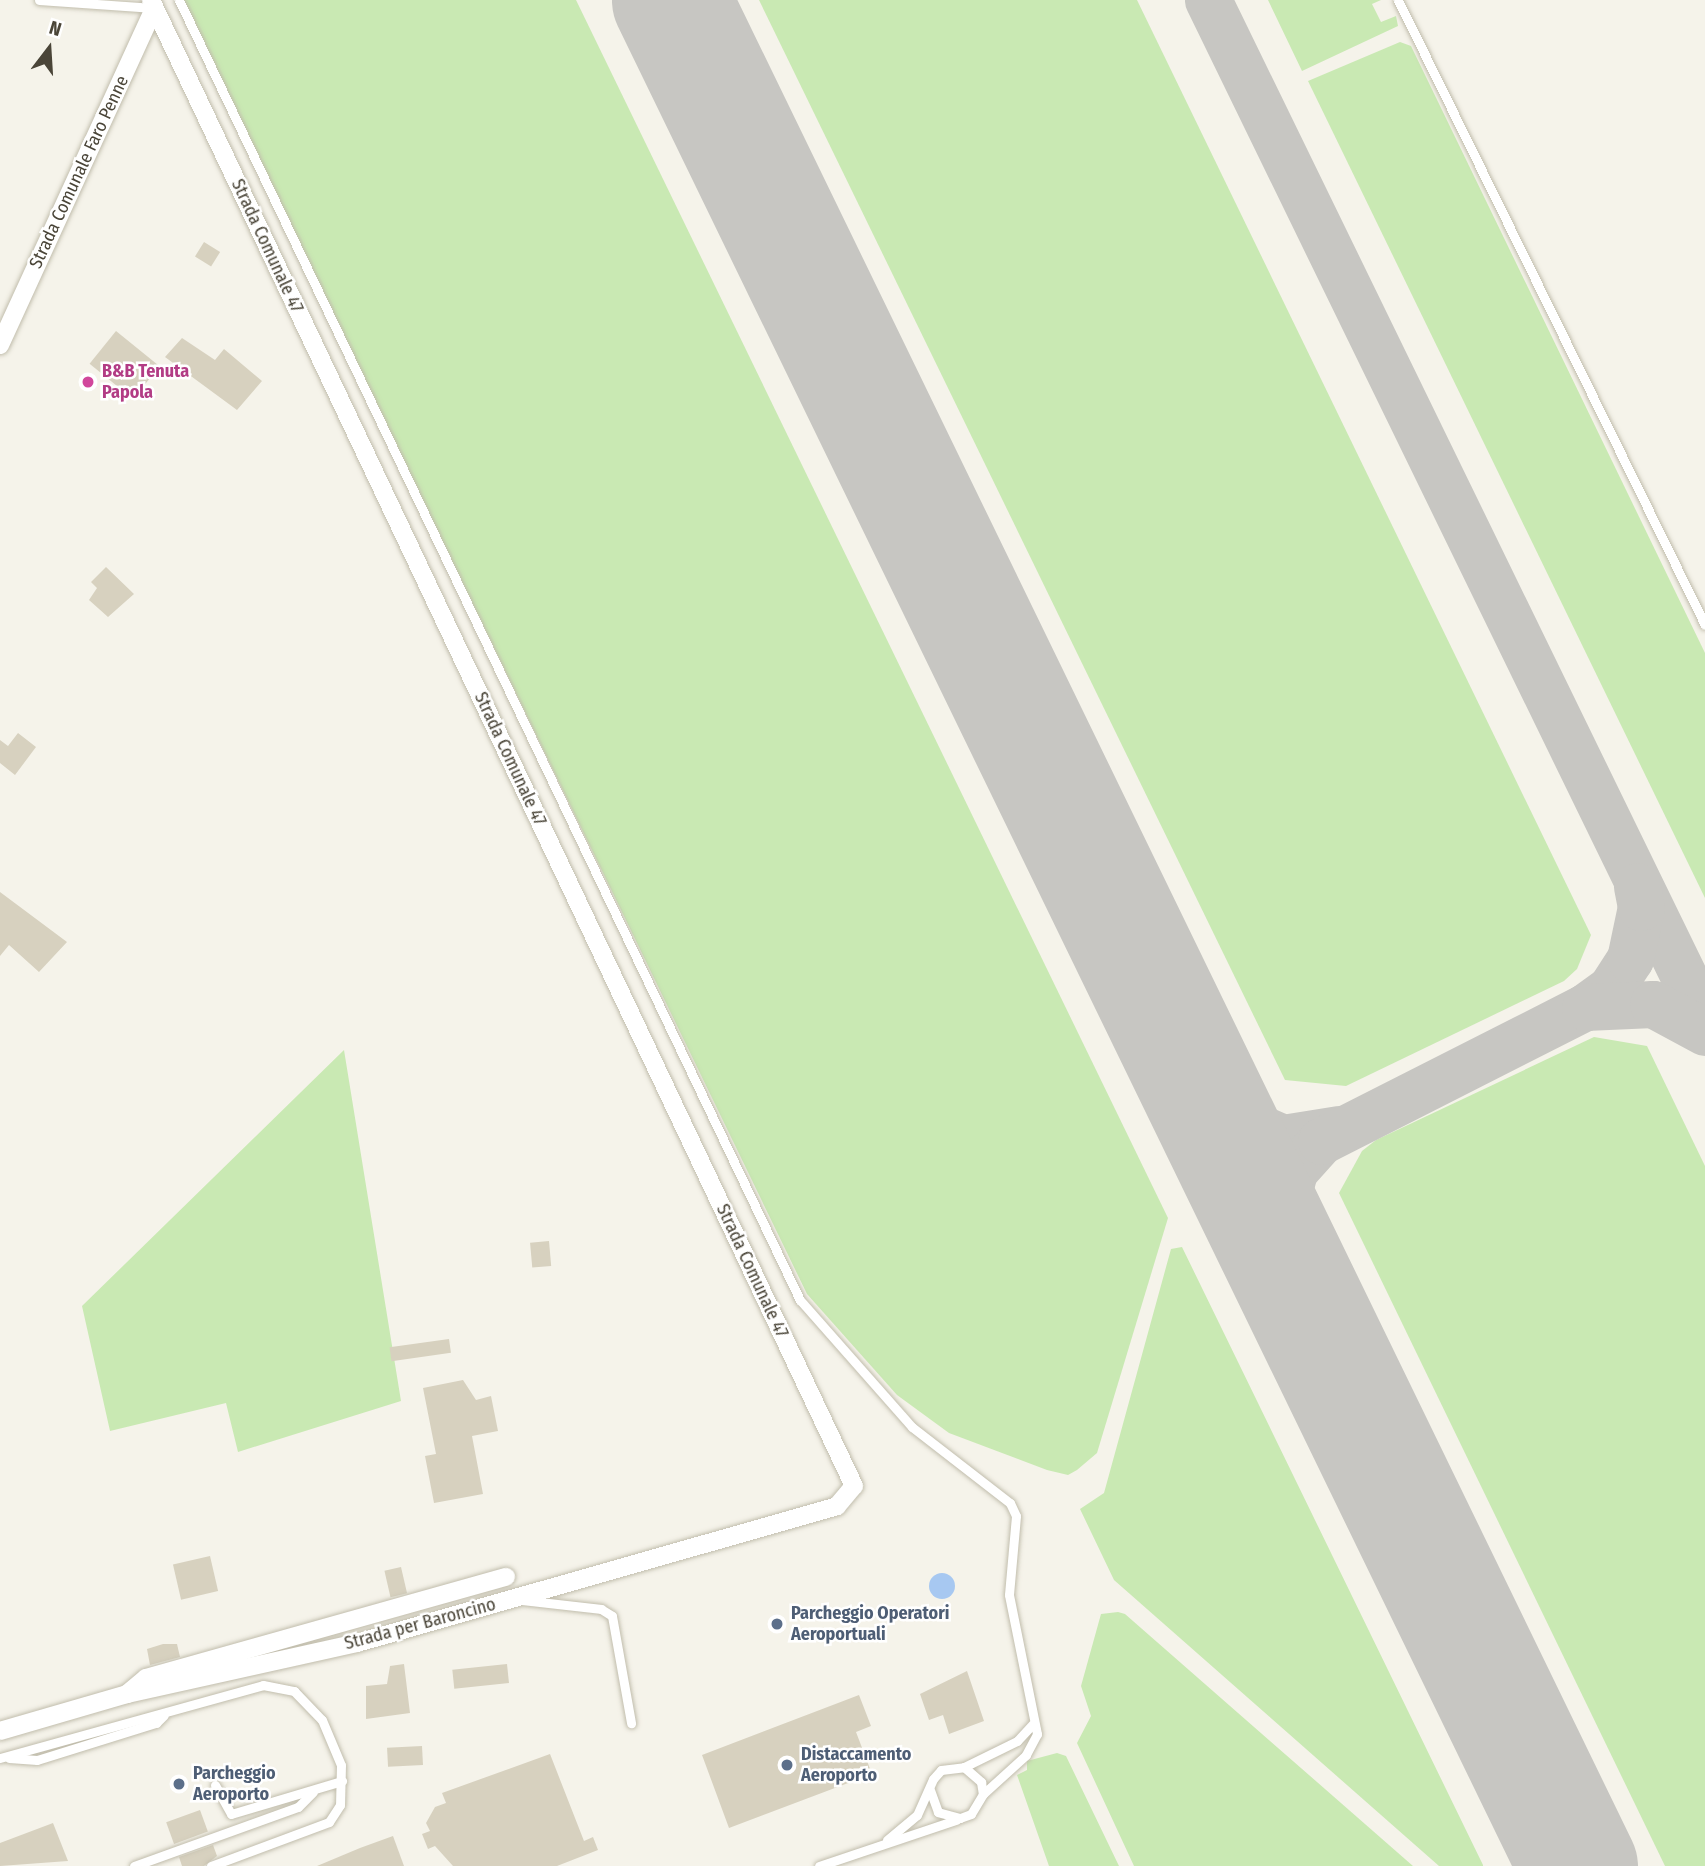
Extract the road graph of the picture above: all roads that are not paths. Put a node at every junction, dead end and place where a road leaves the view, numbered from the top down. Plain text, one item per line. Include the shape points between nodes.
1 (39, 0) edge
2 (178, 0) edge
3 (1398, 0) edge
4 (152, 4) edge
5 (0, 345) edge
6 (1705, 625) edge
7 (837, 1506) joint
8 (506, 1577) dead end
9 (512, 1599) junction
10 (127, 1694) junction
11 (631, 1723) dead end
12 (1033, 1724) junction
13 (0, 1731) edge
14 (3, 1757) edge
15 (964, 1766) junction
16 (342, 1781) junction
17 (215, 1785) dead end
18 (930, 1790) junction
19 (313, 1792) junction
20 (983, 1794) junction
21 (960, 1818) junction
22 (887, 1840) junction
23 (134, 1866) edge
24 (211, 1866) edge
25 (819, 1866) edge

1 - 4 lane
2 - 12 lane via 800,1300 912,1427 1010,1503 1017,1531 1009,1595
3 - 6 lane
4 - 5 street, Strada Comunale Faro Penne
4 - 7 street, Strada Comunale 47 via 854,1486
7 - 9 street, Strada per Baroncino
8 - 10 street via 146,1678
9 - 10 street, Strada per Baroncino via 357,1643
9 - 11 lane via 601,1609 612,1616
10 - 13 street, Strada per Baroncino
12 - 15 lane via 1017,1741
12 - 20 lane via 1034,1745
14 - 16 lane via 263,1685 293,1691 322,1720
15 - 18 lane via 941,1770
15 - 20 lane via 981,1782
16 - 19 lane
16 - 24 lane via 340,1805 329,1822
17 - 19 lane via 231,1814 293,1791
18 - 21 lane via 938,1812
18 - 22 lane via 917,1815
19 - 23 lane via 298,1807
20 - 21 lane via 971,1814
21 - 22 lane
22 - 25 lane

